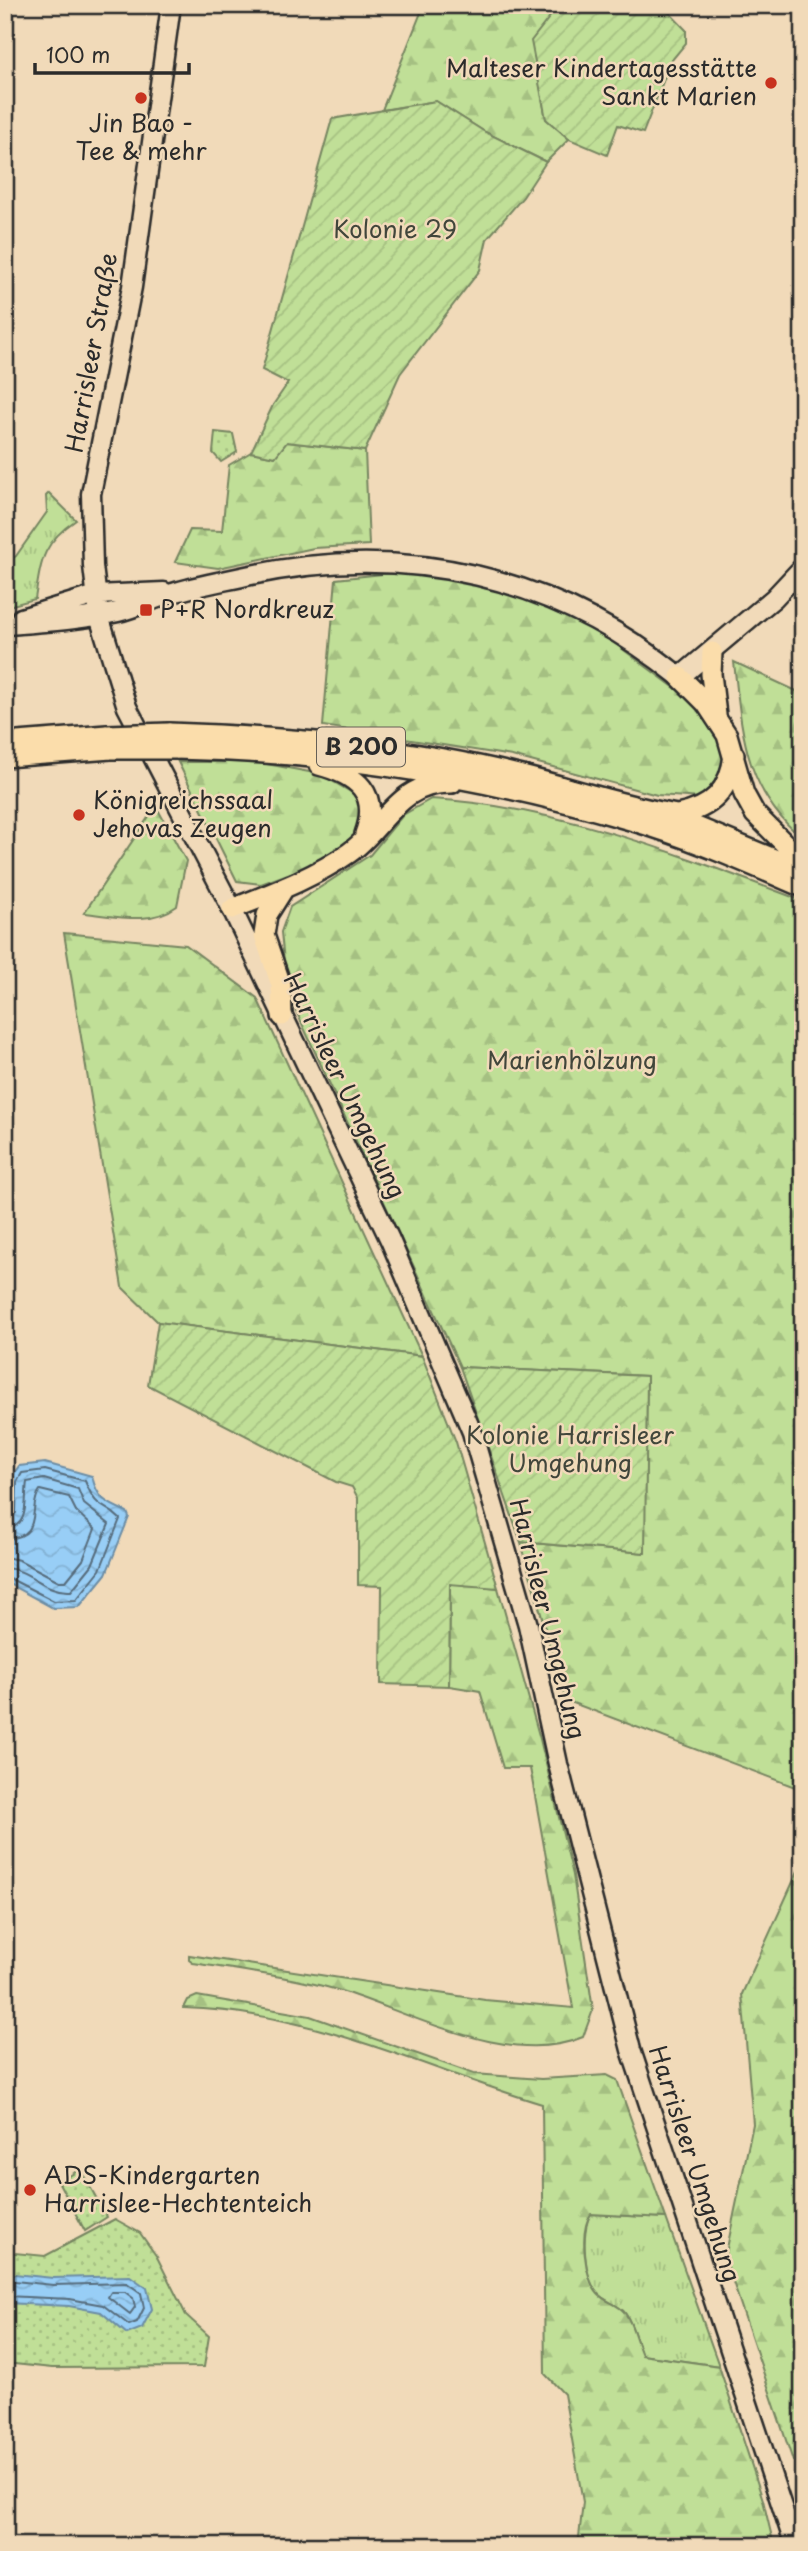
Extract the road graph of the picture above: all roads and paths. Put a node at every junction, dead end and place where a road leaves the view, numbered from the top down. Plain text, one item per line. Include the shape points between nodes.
1 (171, 5) edge
2 (803, 568) edge
3 (173, 593) junction
4 (96, 595) junction
5 (99, 616) junction
6 (6, 625) edge
7 (712, 652) junction
8 (680, 677) junction
9 (127, 707) joint
10 (716, 716) junction
11 (172, 741) junction
12 (109, 742) junction
13 (5, 743) edge
14 (272, 754) junction
15 (734, 755) junction
16 (5, 757) edge
17 (492, 785) junction
18 (659, 812) junction
19 (363, 838) junction
20 (803, 862) edge
21 (803, 871) edge
22 (803, 887) edge
23 (284, 888) junction
24 (232, 909) junction
25 (282, 1016) junction
26 (795, 2546) edge

1 - 4 main road, Harrisleer Straße via 132,287 91,494
2 - 7 main road
3 - 4 main road
3 - 5 main road
3 - 8 main road via 323,565 393,563 462,572 510,583 589,616
4 - 5 main road, Harrisleer Straße
4 - 6 main road
5 - 6 main road
5 - 9 main road, Harrisleer Straße
7 - 8 main road
7 - 10 highway
8 - 10 highway
9 - 24 main road, Harrisleer Umgehung
10 - 15 highway
11 - 12 highway, B 200, bridge
11 - 14 highway, B 200
11 - 18 highway, B 200 via 285,739 417,755 496,769
12 - 13 highway, B 200
12 - 16 highway, B 200
14 - 17 highway, B 200 via 375,764
14 - 19 highway via 347,775 364,790 372,816
15 - 18 highway via 732,773 712,803 695,812
15 - 20 highway via 744,794 755,814
17 - 19 highway via 447,783 416,789
17 - 22 highway, B 200 via 631,820
18 - 21 highway, B 200
19 - 23 highway via 351,851
23 - 24 highway
23 - 25 highway via 267,915 264,935 281,985
24 - 25 main road, Harrisleer Umgehung
25 - 26 main road, Harrisleer Umgehung via 390,1240 472,1432 528,1625 631,2050

